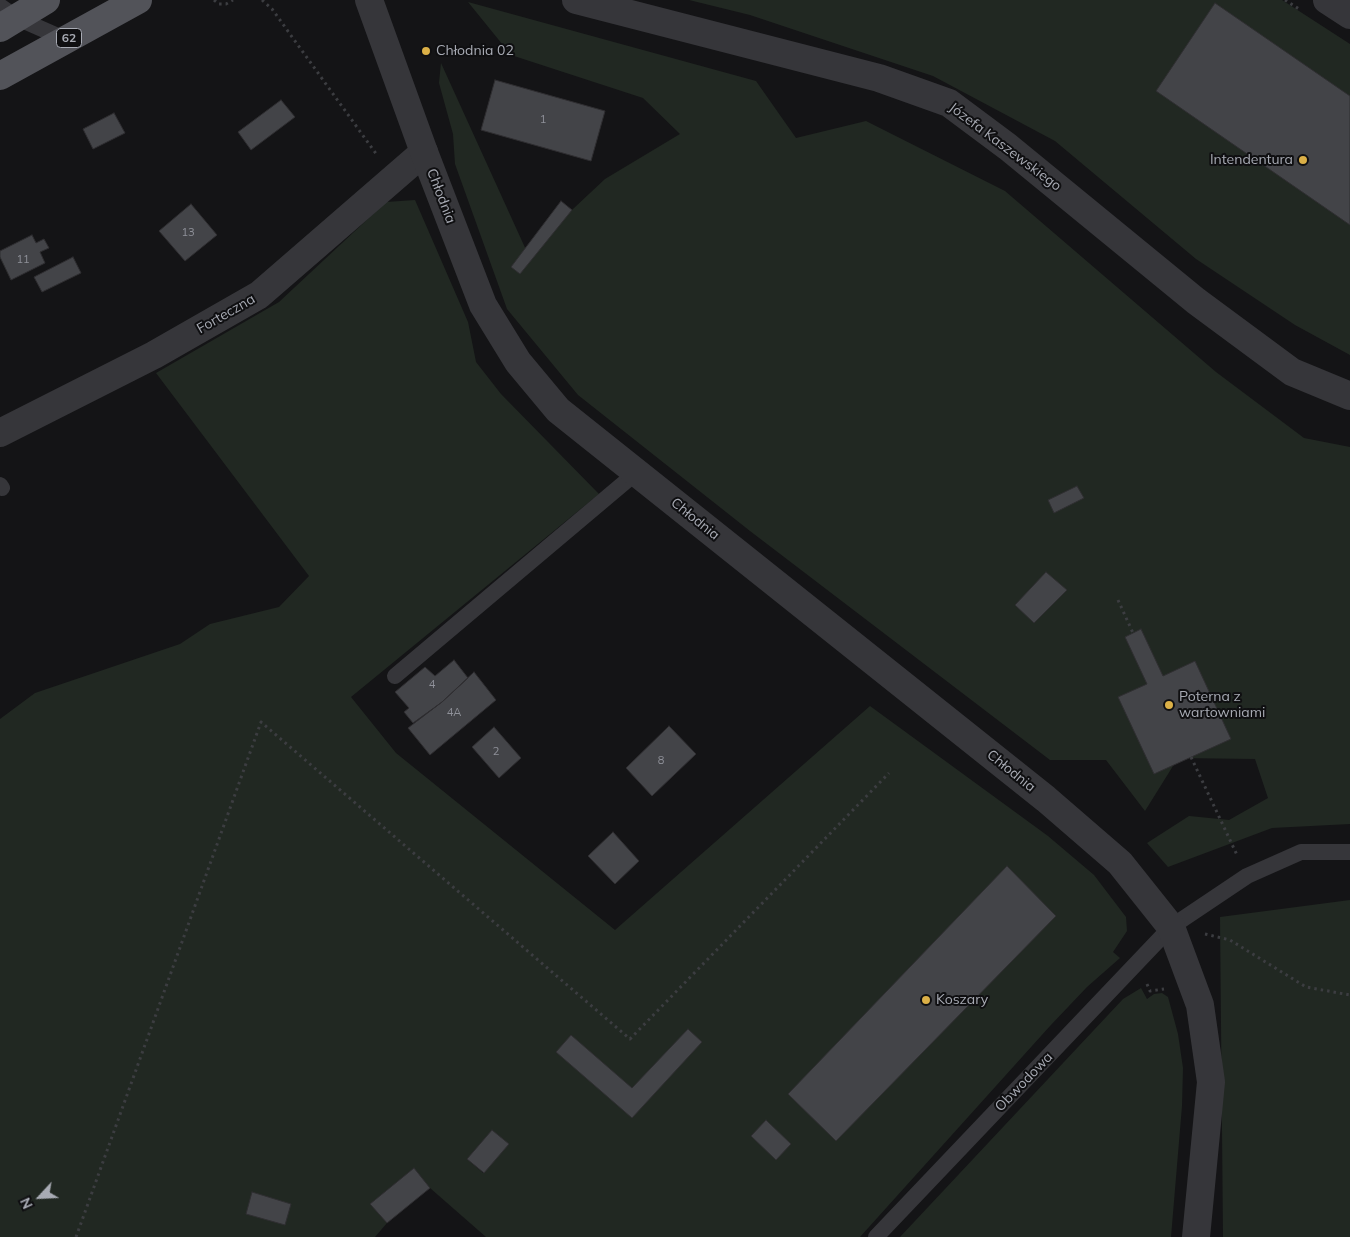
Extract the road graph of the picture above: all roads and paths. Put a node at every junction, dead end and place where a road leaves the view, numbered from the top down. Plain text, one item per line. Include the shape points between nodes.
1 (46, 0) edge
2 (138, 0) edge
3 (214, 0) edge
4 (233, 0) edge
5 (262, 0) edge
6 (369, 0) edge
7 (576, 0) edge
8 (1328, 0) edge
9 (1350, 15) edge
10 (6, 18) edge
11 (66, 40) junction
12 (0, 76) edge
13 (424, 152) junction
14 (396, 177) junction
15 (1350, 396) edge
16 (0, 434) edge
17 (636, 472) junction
18 (1118, 600) dead end
19 (1133, 633) dead end
20 (395, 676) dead end
21 (1191, 757) dead end
22 (890, 773) dead end
23 (1350, 852) edge
24 (1247, 876) junction
25 (1171, 927) junction
26 (1204, 934) dead end
27 (1350, 995) edge
28 (76, 1237) edge
29 (876, 1237) edge
30 (1196, 1237) edge

1 - 10 main road
2 - 11 main road, 62
3 - 4 path via 226,4
5 - 14 path via 272,9 372,149
6 - 13 street, Chłodnia
7 - 15 street, Józefa Kaszewskiego via 879,78 948,103 1008,147 1196,301 1292,372
8 - 9 street
10 - 11 lane
11 - 12 main road, 62
13 - 14 street, Forteczna
13 - 17 street, Chłodnia via 484,305 518,362 558,410
14 - 16 street, Forteczna via 259,295 154,355
17 - 20 lane
17 - 25 street, Chłodnia via 1046,799 1120,863
18 - 19 path
21 - 24 path
22 - 28 path via 630,1039 261,722
23 - 24 lane, Obwodowa via 1301,852
24 - 25 lane, Obwodowa
25 - 29 lane, Obwodowa
25 - 30 street, Chłodnia via 1200,1005 1211,1082
26 - 27 path via 1230,940 1306,988

